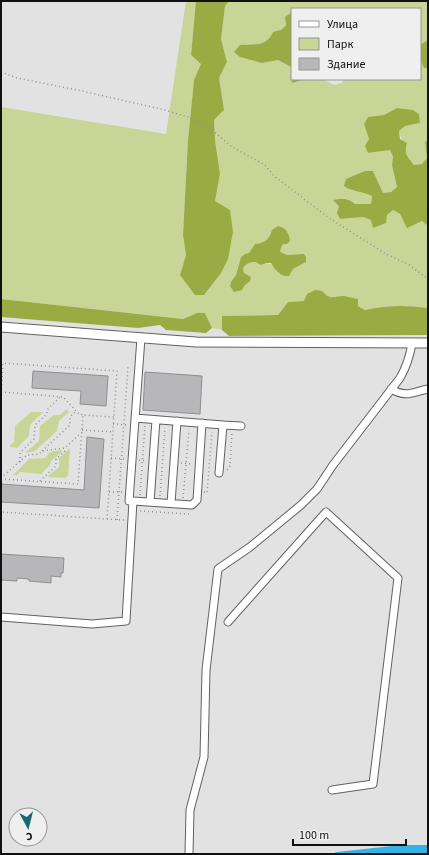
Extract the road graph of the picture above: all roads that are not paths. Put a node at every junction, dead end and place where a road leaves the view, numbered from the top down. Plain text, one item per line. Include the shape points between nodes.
1 (1, 327) edge
2 (141, 338) junction
3 (412, 343) junction
4 (428, 343) edge
5 (391, 389) junction
6 (428, 389) edge
7 (135, 418) junction
8 (156, 420) junction
9 (177, 421) junction
10 (202, 424) junction
11 (224, 425) junction
12 (241, 426) dead end
13 (220, 470) road end
14 (136, 501) junction
15 (150, 502) junction
16 (171, 503) junction
17 (1, 617) edge
18 (228, 622) dead end
19 (332, 790) dead end
20 (189, 854) edge

1 - 2 main road
2 - 3 main road via 234,343
2 - 7 lane
3 - 4 main road
3 - 5 lane via 406,367
5 - 6 lane via 400,394
5 - 20 lane via 317,489 250,547 218,569 206,670 204,757 190,810
7 - 8 lane
7 - 14 lane via 129,500
8 - 9 lane
8 - 15 lane
9 - 10 lane
9 - 16 lane
10 - 11 lane
10 - 16 lane via 197,500 192,505
11 - 12 lane
11 - 13 lane
14 - 15 lane
14 - 17 lane via 126,621 92,624
15 - 16 lane
18 - 19 lane via 326,512 398,578 373,784

